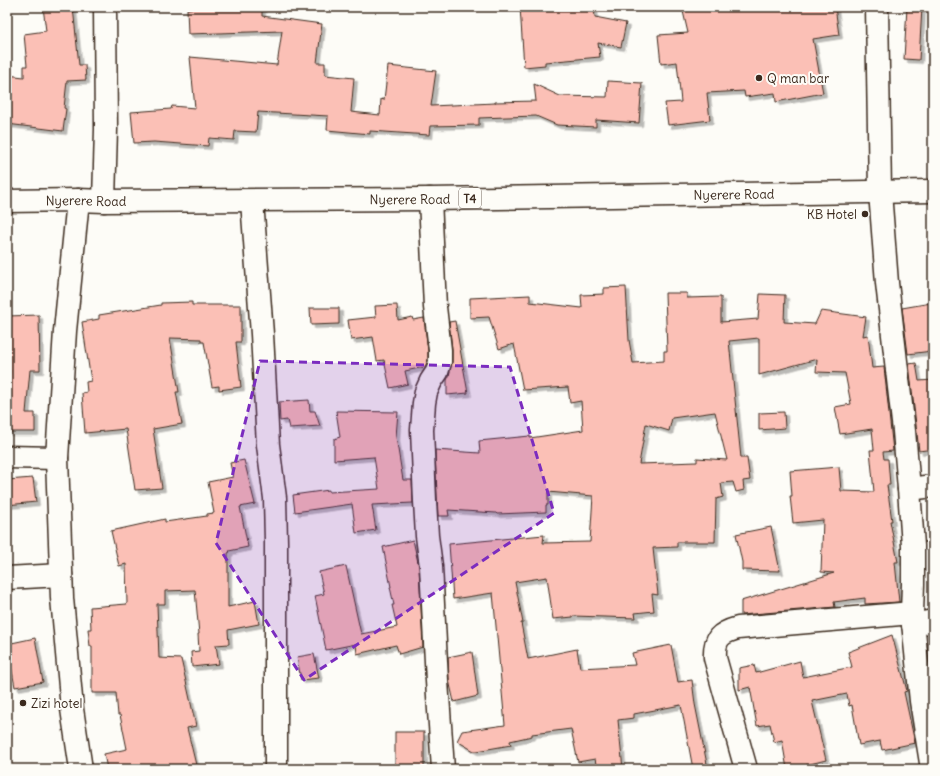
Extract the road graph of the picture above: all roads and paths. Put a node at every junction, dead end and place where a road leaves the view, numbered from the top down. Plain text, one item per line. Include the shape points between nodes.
1 (105, 7) edge
2 (877, 7) edge
3 (933, 191) edge
4 (880, 192) junction
5 (430, 199) junction
6 (78, 200) junction
7 (104, 201) junction
8 (252, 201) junction
9 (7, 202) edge
10 (7, 457) edge
11 (57, 458) junction
12 (933, 486) edge
13 (909, 489) junction
14 (61, 575) junction
15 (7, 578) edge
16 (919, 620) edge
17 (81, 769) edge
18 (276, 769) edge
19 (443, 769) edge
20 (746, 769) edge
21 (932, 769) edge

1 - 7 main road
2 - 4 main road
3 - 4 main road, Nyerere Road / T4
4 - 5 main road, Nyerere Road / T4
4 - 13 main road
5 - 8 main road, Nyerere Road / T4
5 - 19 main road via 440,362 426,392 422,430
6 - 7 main road, Nyerere Road / T4
6 - 9 main road, Nyerere Road / T4
6 - 11 main road via 65,331
7 - 8 main road, Nyerere Road / T4
8 - 18 main road via 268,445 275,498
10 - 11 main road
11 - 14 main road
12 - 13 main road
13 - 16 main road via 914,584
14 - 15 main road
14 - 17 main road via 72,709
16 - 20 main road via 738,628 727,631 717,640 715,658
16 - 21 main road via 921,701

